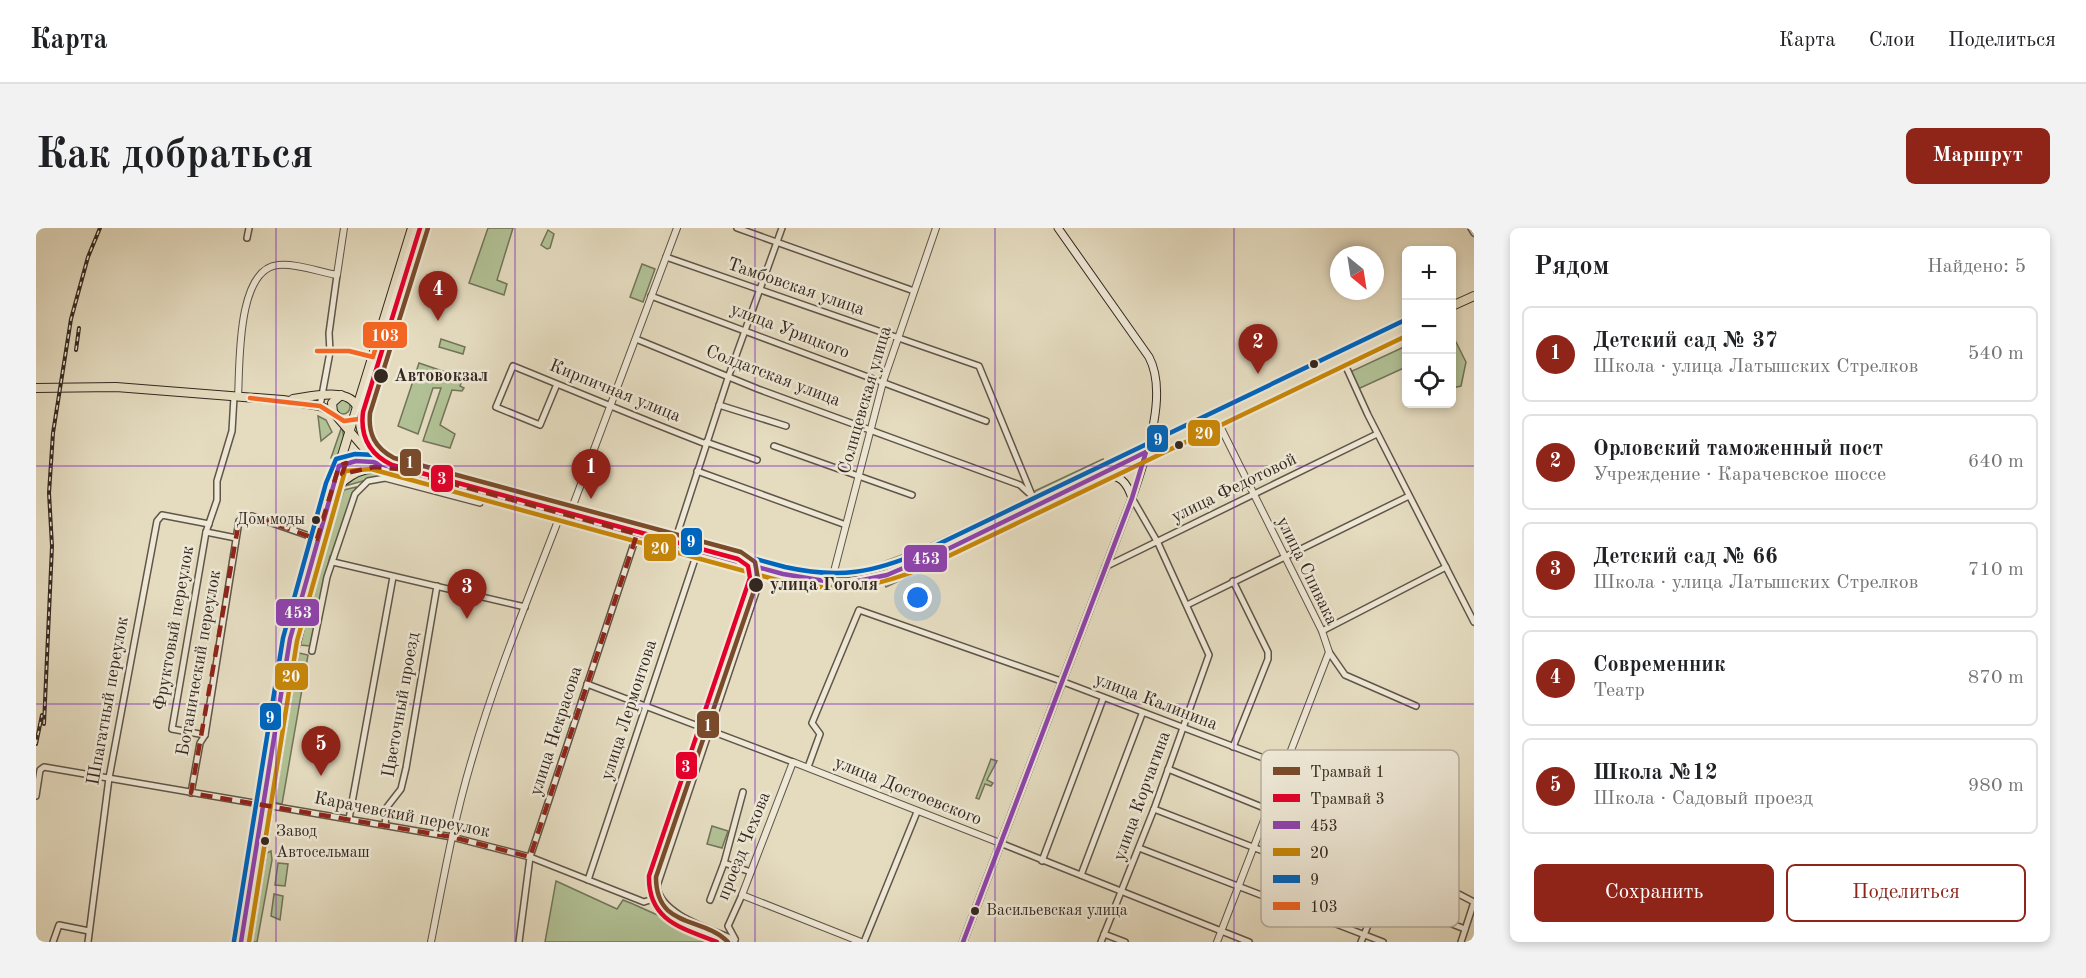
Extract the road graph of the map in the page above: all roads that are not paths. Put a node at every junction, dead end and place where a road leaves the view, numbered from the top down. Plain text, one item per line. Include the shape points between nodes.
1 (249, 228) edge
2 (344, 228) edge
3 (412, 228) edge
4 (418, 228) edge
5 (677, 228) edge
6 (737, 228) edge
7 (782, 228) edge
8 (936, 228) edge
9 (1058, 228) edge
10 (1471, 228) edge
11 (1474, 233) edge
12 (247, 238) dead end
13 (777, 243) junction
14 (666, 257) junction
15 (337, 275) junction
16 (761, 291) junction
17 (914, 291) junction
18 (651, 296) junction
19 (1474, 296) edge
20 (1456, 304) edge
21 (746, 330) junction
22 (1402, 330) edge
23 (636, 339) junction
24 (897, 339) junction
25 (1342, 358) junction
26 (729, 375) junction
27 (883, 382) junction
28 (557, 384) junction
29 (364, 386) junction
30 (36, 388) edge
31 (344, 395) junction
32 (322, 396) junction
33 (236, 397) junction
34 (283, 400) junction
35 (719, 405) junction
36 (320, 406) junction
37 (357, 407) junction
38 (610, 407) junction
39 (336, 415) junction
40 (1216, 418) junction
41 (356, 420) junction
42 (986, 421) dead end
43 (786, 426) dead end
44 (871, 429) junction
45 (1377, 434) junction
46 (352, 435) junction
47 (706, 443) junction
48 (774, 446) dead end
49 (1146, 452) junction
50 (757, 460) dead end
51 (343, 464) junction
52 (399, 469) junction
53 (697, 471) junction
54 (1101, 473) junction
55 (858, 478) junction
56 (338, 486) junction
57 (484, 492) junction
58 (912, 495) dead end
59 (1252, 495) junction
60 (1033, 496) junction
61 (1408, 496) junction
62 (1132, 498) junction
63 (1036, 505) junction
64 (565, 514) junction
65 (209, 524) junction
66 (846, 525) junction
67 (206, 532) junction
68 (638, 534) junction
69 (236, 538) junction
70 (318, 539) junction
71 (1158, 543) junction
72 (674, 544) junction
73 (699, 550) junction
74 (1284, 555) junction
75 (333, 562) junction
76 (1105, 567) junction
77 (1446, 567) junction
78 (764, 568) junction
79 (393, 577) junction
80 (1233, 581) junction
81 (831, 583) junction
82 (437, 586) junction
83 (1187, 605) junction
84 (525, 607) junction
85 (1474, 622) edge
86 (1322, 630) junction
87 (312, 651) dead end
88 (1329, 652) junction
89 (1061, 681) junction
90 (587, 684) junction
91 (1103, 699) junction
92 (646, 705) junction
93 (1416, 706) dead end
94 (1143, 714) junction
95 (709, 729) junction
96 (1182, 729) junction
97 (205, 735) junction
98 (1233, 747) junction
99 (1289, 750) edge
100 (1261, 758) edge
101 (793, 762) junction
102 (808, 767) junction
103 (1168, 769) junction
104 (109, 778) junction
105 (743, 792) dead end
106 (191, 793) junction
107 (36, 795) edge
108 (266, 806) junction
109 (1261, 806) edge
110 (1154, 809) junction
111 (917, 812) junction
112 (349, 819) junction
113 (1261, 824) edge
114 (385, 825) junction
115 (452, 837) junction
116 (1000, 843) junction
117 (1252, 847) junction
118 (1139, 848) junction
119 (1261, 850) edge
120 (530, 858) junction
121 (1042, 861) junction
122 (724, 863) junction
123 (751, 872) junction
124 (1081, 875) junction
125 (588, 880) junction
126 (1238, 886) junction
127 (1122, 891) junction
128 (742, 895) junction
129 (1261, 895) edge
130 (1459, 895) edge
131 (659, 897) junction
132 (710, 900) dead end
133 (1473, 902) edge
134 (1343, 927) edge
135 (1367, 927) edge
136 (1458, 927) edge
137 (1465, 930) junction
138 (89, 931) junction
139 (1221, 931) junction
140 (1104, 934) junction
141 (1364, 935) junction
142 (53, 942) edge
143 (88, 942) edge
144 (241, 942) edge
145 (248, 942) edge
146 (431, 942) edge
147 (519, 942) edge
148 (863, 942) edge
149 (963, 942) edge
150 (1101, 942) edge
151 (1125, 942) edge
152 (1217, 942) edge
153 (1250, 942) edge
154 (1361, 942) edge
155 (1383, 942) edge
156 (1461, 942) edge

1 - 12 street
2 - 15 street
3 - 29 main road
4 - 41 main road
5 - 14 street
6 - 13 street
7 - 13 street
8 - 17 street, Солнцевская улица
9 - 49 main road via 1156,373 1158,390
10 - 11 street
13 - 16 street
13 - 17 street
14 - 16 street, Тамбовская улица
14 - 18 street
15 - 32 street
15 - 33 street via 281,264 260,275 250,290 244,312
16 - 21 street
16 - 24 street, Тамбовская улица
17 - 24 street, Солнцевская улица
18 - 21 street, улица Урицкого
18 - 23 street
19 - 20 main road
21 - 26 street
21 - 27 street, улица Урицкого
22 - 25 main road
23 - 26 street, Солдатская улица
23 - 38 street
24 - 27 street, Солнцевская улица
24 - 60 street, Тамбовская улица via 980,366
25 - 40 main road
25 - 45 street
26 - 35 street
26 - 44 street, Солдатская улица
27 - 42 street, улица Урицкого
27 - 44 street, Солнцевская улица
28 - 28 street, Кирпичная улица via 513,366 496,407 540,425
28 - 38 street, Кирпичная улица
29 - 31 main road via 357,393
29 - 37 main road
30 - 33 main road via 116,387
31 - 32 main road
31 - 37 main road
31 - 39 main road via 332,403
32 - 34 main road
32 - 36 street
33 - 34 main road
33 - 65 street, Фруктовый переулок via 232,431
34 - 36 main road
35 - 43 street
35 - 47 street
36 - 39 main road
37 - 41 main road
38 - 47 street, Кирпичная улица
38 - 64 street
39 - 41 main road
39 - 46 main road
40 - 49 main road
40 - 59 street, улица Спивака
41 - 46 main road
41 - 52 main road via 370,448
44 - 55 street, Солнцевская улица
44 - 60 street, Солдатская улица via 1020,485
45 - 59 street, улица Федотовой
45 - 61 street
46 - 51 main road
46 - 52 main road via 371,456
47 - 50 street, Кирпичная улица
47 - 53 street
48 - 55 street
49 - 54 main road
49 - 62 main road
51 - 52 main road via 365,461
51 - 56 main road
51 - 70 main road
52 - 56 main road via 360,470
52 - 57 main road
53 - 66 street
53 - 72 street
54 - 62 main road via 1123,480
54 - 63 main road
55 - 58 street
55 - 66 street, Солнцевская улица
56 - 108 main road via 297,640
57 - 64 main road
57 - 75 street via 480,503 387,478 368,481 356,494
59 - 71 street, улица Федотовой
59 - 74 street, улица Спивака
60 - 63 street, Тамбовская улица
61 - 74 street
61 - 77 street
62 - 71 street, улица Корчагина
62 - 76 main road
63 - 81 main road via 906,568 868,579
64 - 68 main road
64 - 84 street
65 - 67 street, Фруктовый переулок
65 - 104 street, Шпагатный переулок via 172,515 162,515 157,520
66 - 81 street, Солнцевская улица
67 - 69 street
67 - 97 street, Фруктовый переулок via 172,729
68 - 72 main road
68 - 90 street, улица Некрасова
69 - 70 street via 239,521 248,516
69 - 97 street, Ботанический переулок
70 - 108 main road via 291,639
71 - 76 street, улица Федотовой
71 - 83 street, улица Корчагина
72 - 73 main road
73 - 78 main road
73 - 92 street, улица Лермонтова
74 - 80 street
74 - 86 street, улица Спивака
75 - 79 street
75 - 87 street
76 - 89 main road
77 - 85 street
77 - 86 street
78 - 81 main road
78 - 95 street
79 - 82 street
79 - 112 street
80 - 83 street
80 - 98 street via 1268,651 1268,659
82 - 84 street
82 - 114 street, Цветочный проезд via 406,768 401,789 387,807
83 - 96 street, улица Корчагина via 1209,655
84 - 115 street via 472,759
86 - 88 street, улица Спивака
88 - 93 street via 1345,675
88 - 99 street, улица Спивака
89 - 91 street, улица Калинина
89 - 102 street, улица Калинина via 859,610 812,723 820,734
89 - 116 main road
90 - 92 street, улица Достоевского
90 - 120 street, улица Некрасова
91 - 94 street, улица Калинина
91 - 121 street
92 - 95 street, улица Достоевского
92 - 125 street, улица Лермонтова
94 - 96 street, улица Калинина
94 - 124 street
95 - 101 street, улица Достоевского
95 - 131 street via 658,878
96 - 98 street, улица Калинина
96 - 103 street, улица Корчагина
97 - 106 street, Ботанический переулок
98 - 100 street, улица Калинина
101 - 102 street, улица Достоевского
101 - 123 street, проезд Чехова
102 - 111 street, улица Достоевского
103 - 109 street
103 - 110 street, улица Корчагина
104 - 106 street, Карачевский переулок
104 - 107 street, Карачевский переулок via 45,767 40,770
104 - 138 street, Шпагатный переулок
105 - 122 street
106 - 108 street, Карачевский переулок
108 - 112 street, Карачевский переулок
108 - 144 main road
108 - 145 main road
110 - 117 street
110 - 118 street, улица Корчагина
111 - 116 street, улица Достоевского
111 - 148 street
112 - 114 street, Карачевский переулок
113 - 117 street, улица Спивака
114 - 115 street, Карачевский переулок
115 - 120 street, Карачевский переулок
115 - 146 street
116 - 121 street, улица Достоевского
116 - 149 main road
117 - 119 street
117 - 126 street, улица Спивака
118 - 126 street
118 - 127 street, улица Корчагина
120 - 125 street, Карачевский переулок
120 - 147 street, улица Некрасова
121 - 124 street, улица Достоевского
122 - 123 street
122 - 132 street
123 - 128 street, проезд Чехова
124 - 127 street, улица Достоевского
125 - 131 street, Карачевский переулок via 644,902
126 - 129 street
126 - 139 street, улица Спивака
127 - 139 street, улица Достоевского
127 - 140 street, улица Корчагина
128 - 131 street, проезд Чехова via 728,926 735,940 670,909
128 - 148 street
130 - 133 street
133 - 137 street
134 - 141 street
135 - 141 street
136 - 137 street
137 - 156 street
138 - 142 street via 58,925
138 - 143 street, Шпагатный переулок
139 - 152 street, улица Спивака
139 - 153 street, улица Достоевского
140 - 150 street, улица Корчагина
140 - 151 street
141 - 154 street
141 - 155 street

